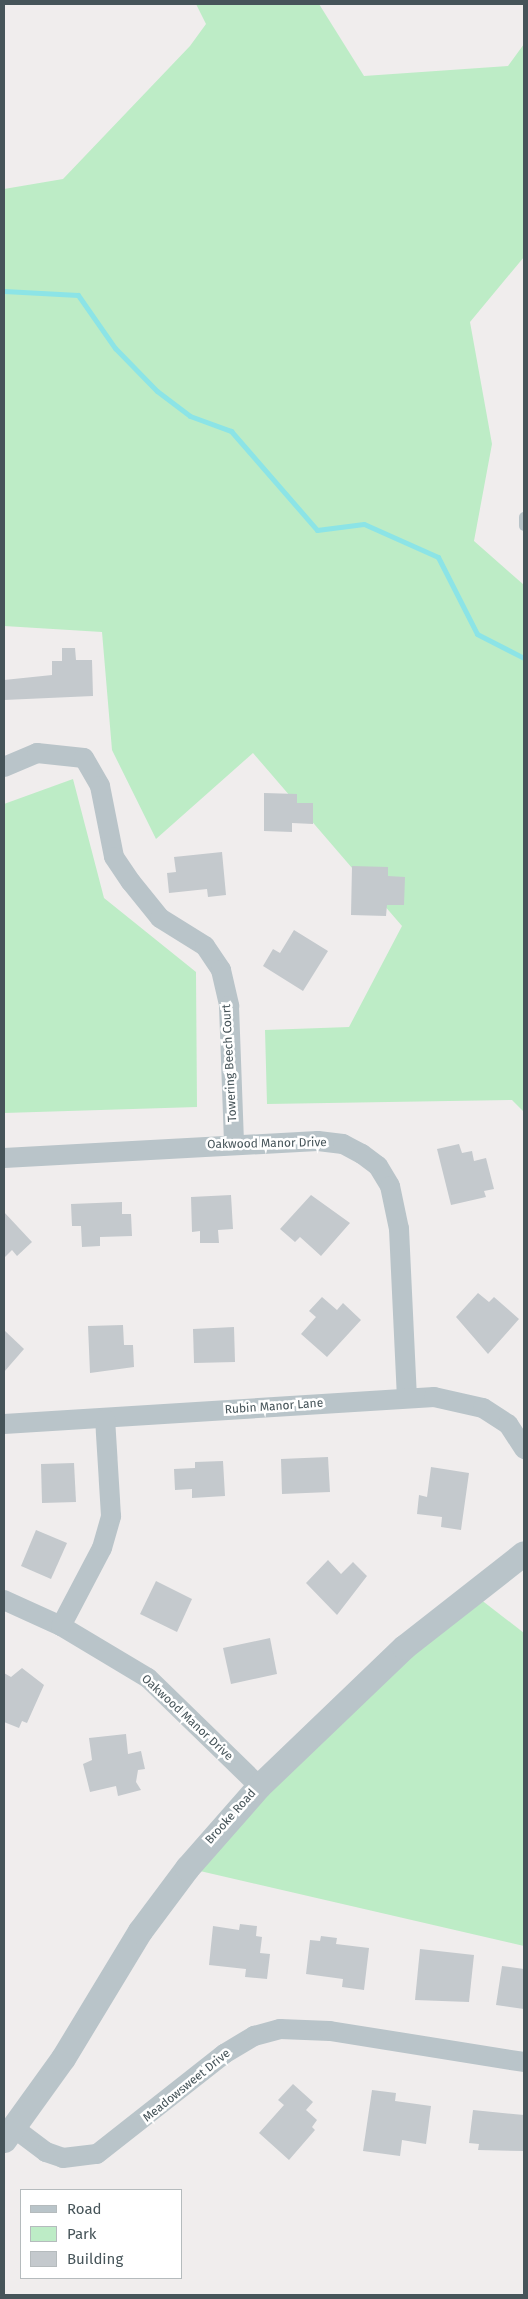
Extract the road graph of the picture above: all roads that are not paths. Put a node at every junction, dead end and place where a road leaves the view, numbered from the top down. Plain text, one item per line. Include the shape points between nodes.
1 (524, 517) edge
2 (524, 526) edge
3 (4, 767) edge
4 (234, 1144) junction
5 (4, 1158) edge
6 (407, 1398) junction
7 (104, 1419) junction
8 (4, 1424) edge
9 (524, 1449) edge
10 (524, 1553) edge
11 (4, 1600) edge
12 (61, 1626) junction
13 (259, 1786) junction
14 (524, 2062) edge
15 (9, 2134) edge

1 - 2 lane
3 - 4 street, Towering Beech Court via 37,752 84,758 100,786 114,857 130,882 160,918 205,946 221,970 229,1006
4 - 5 street, Oakwood Manor Drive
4 - 6 street, Oakwood Manor Drive via 343,1144 378,1166 390,1186 399,1229
6 - 7 street, Rubin Manor Lane
6 - 9 street, Rubin Manor Lane via 460,1400 483,1408 508,1424
7 - 8 street, Rubin Manor Lane
7 - 12 street via 111,1516 102,1548
10 - 13 street, Brooke Road via 404,1647
11 - 12 street, Oakwood Manor Drive
12 - 13 street, Oakwood Manor Drive via 148,1678
13 - 15 street, Brooke Road via 187,1868 140,1931
14 - 15 street, Meadowsweet Drive via 330,2030 280,2029 254,2036 224,2054 97,2154 63,2158

